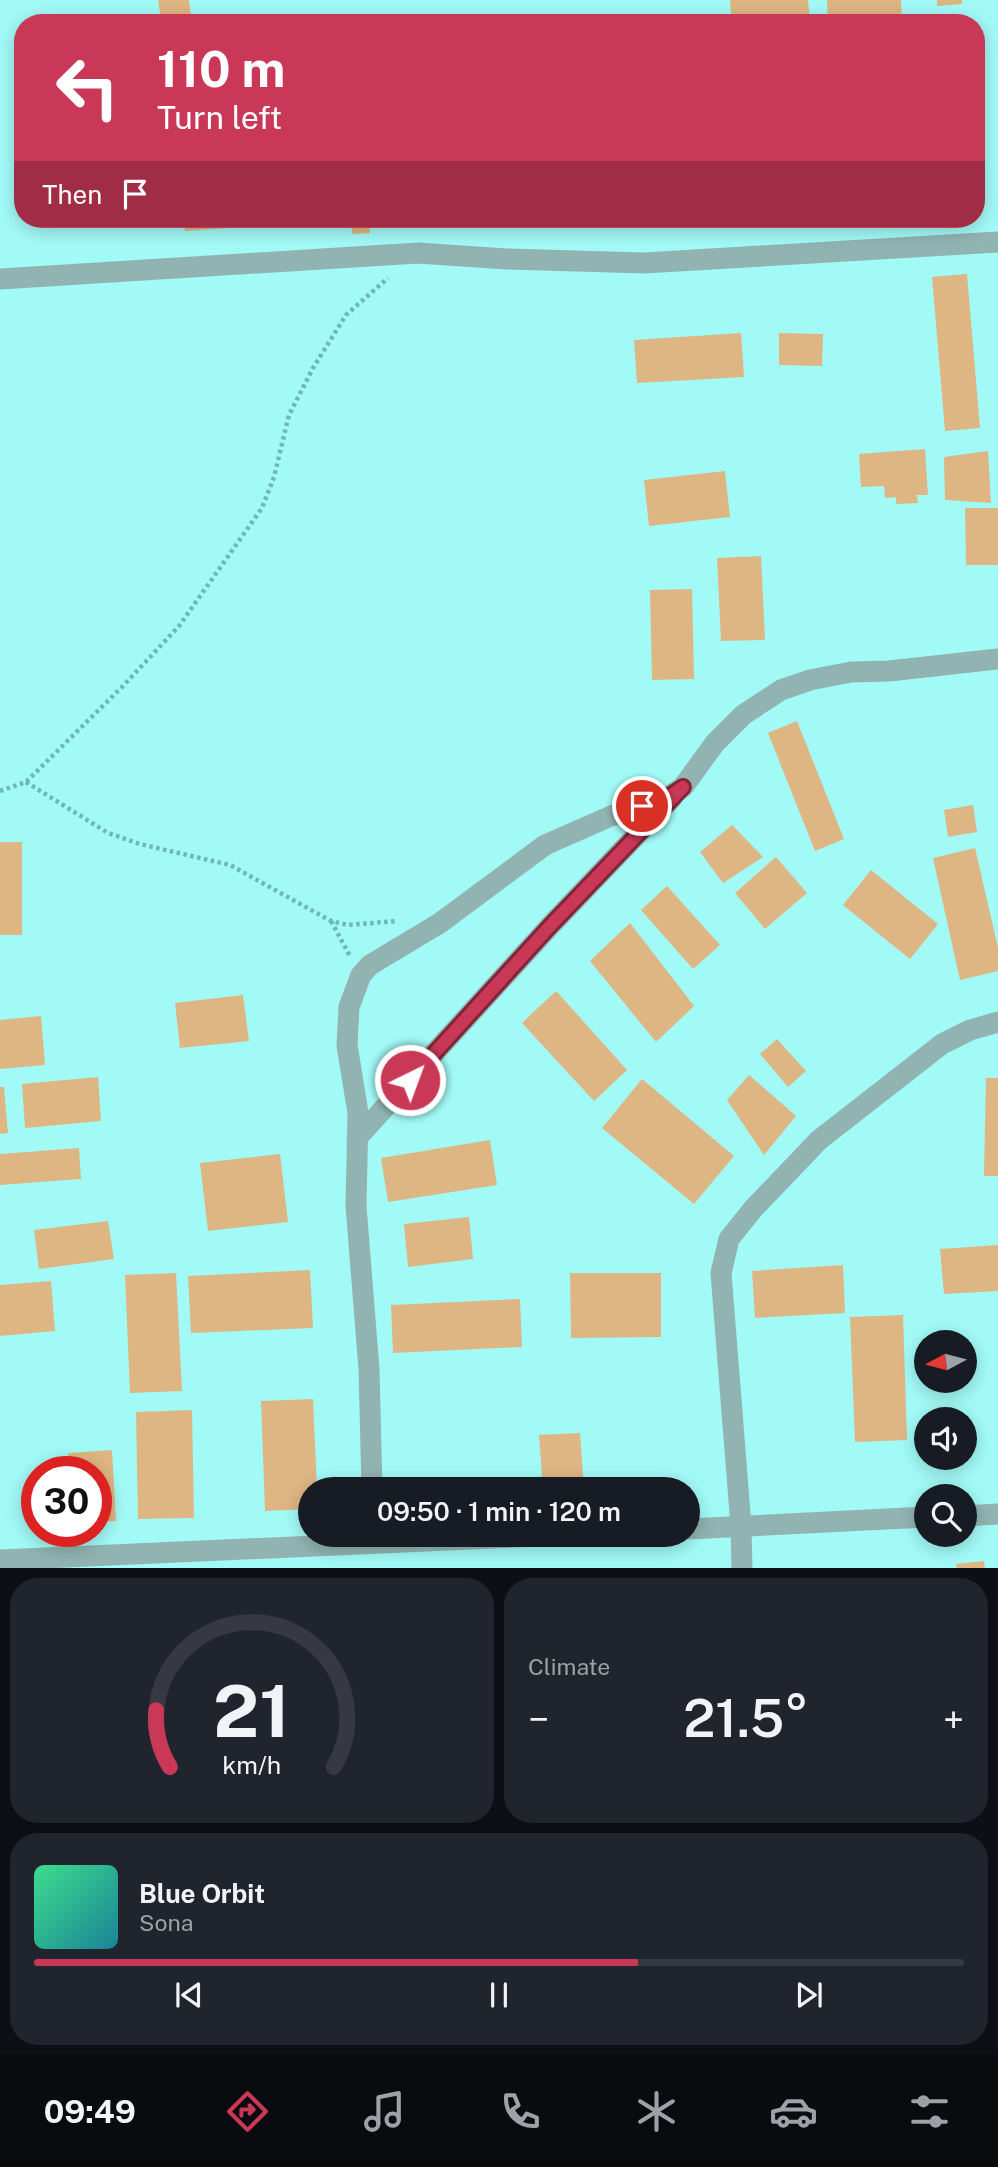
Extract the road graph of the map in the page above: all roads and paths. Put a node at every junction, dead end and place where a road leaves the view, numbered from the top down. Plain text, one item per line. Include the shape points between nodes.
1 (998, 242) edge
2 (418, 253) junction
3 (0, 279) edge
4 (998, 659) edge
5 (26, 782) junction
6 (683, 787) junction
7 (0, 791) edge
8 (331, 921) junction
9 (440, 923) junction
10 (361, 975) junction
11 (998, 1022) edge
12 (358, 1138) junction
13 (372, 1477) edge
14 (998, 1514) edge
15 (977, 1515) edge
16 (914, 1518) edge
17 (741, 1526) junction
18 (700, 1528) edge
19 (298, 1543) edge
20 (0, 1560) edge
21 (742, 1568) edge

1 - 2 street via 644,263
2 - 3 street
2 - 5 path via 346,315 289,415 274,477 261,508 179,626
4 - 6 street via 851,673 781,690 743,715 715,743
5 - 7 path
5 - 8 path via 108,833 230,865
6 - 9 street via 667,798 545,845
6 - 12 street
8 - 9 path via 348,925
8 - 10 path
9 - 10 street
10 - 12 street via 349,1007 347,1045
11 - 17 street via 942,1044 819,1140 730,1240 720,1273
12 - 13 street via 356,1206 369,1369
14 - 15 street
16 - 17 street
17 - 18 street
17 - 21 street
19 - 20 street

